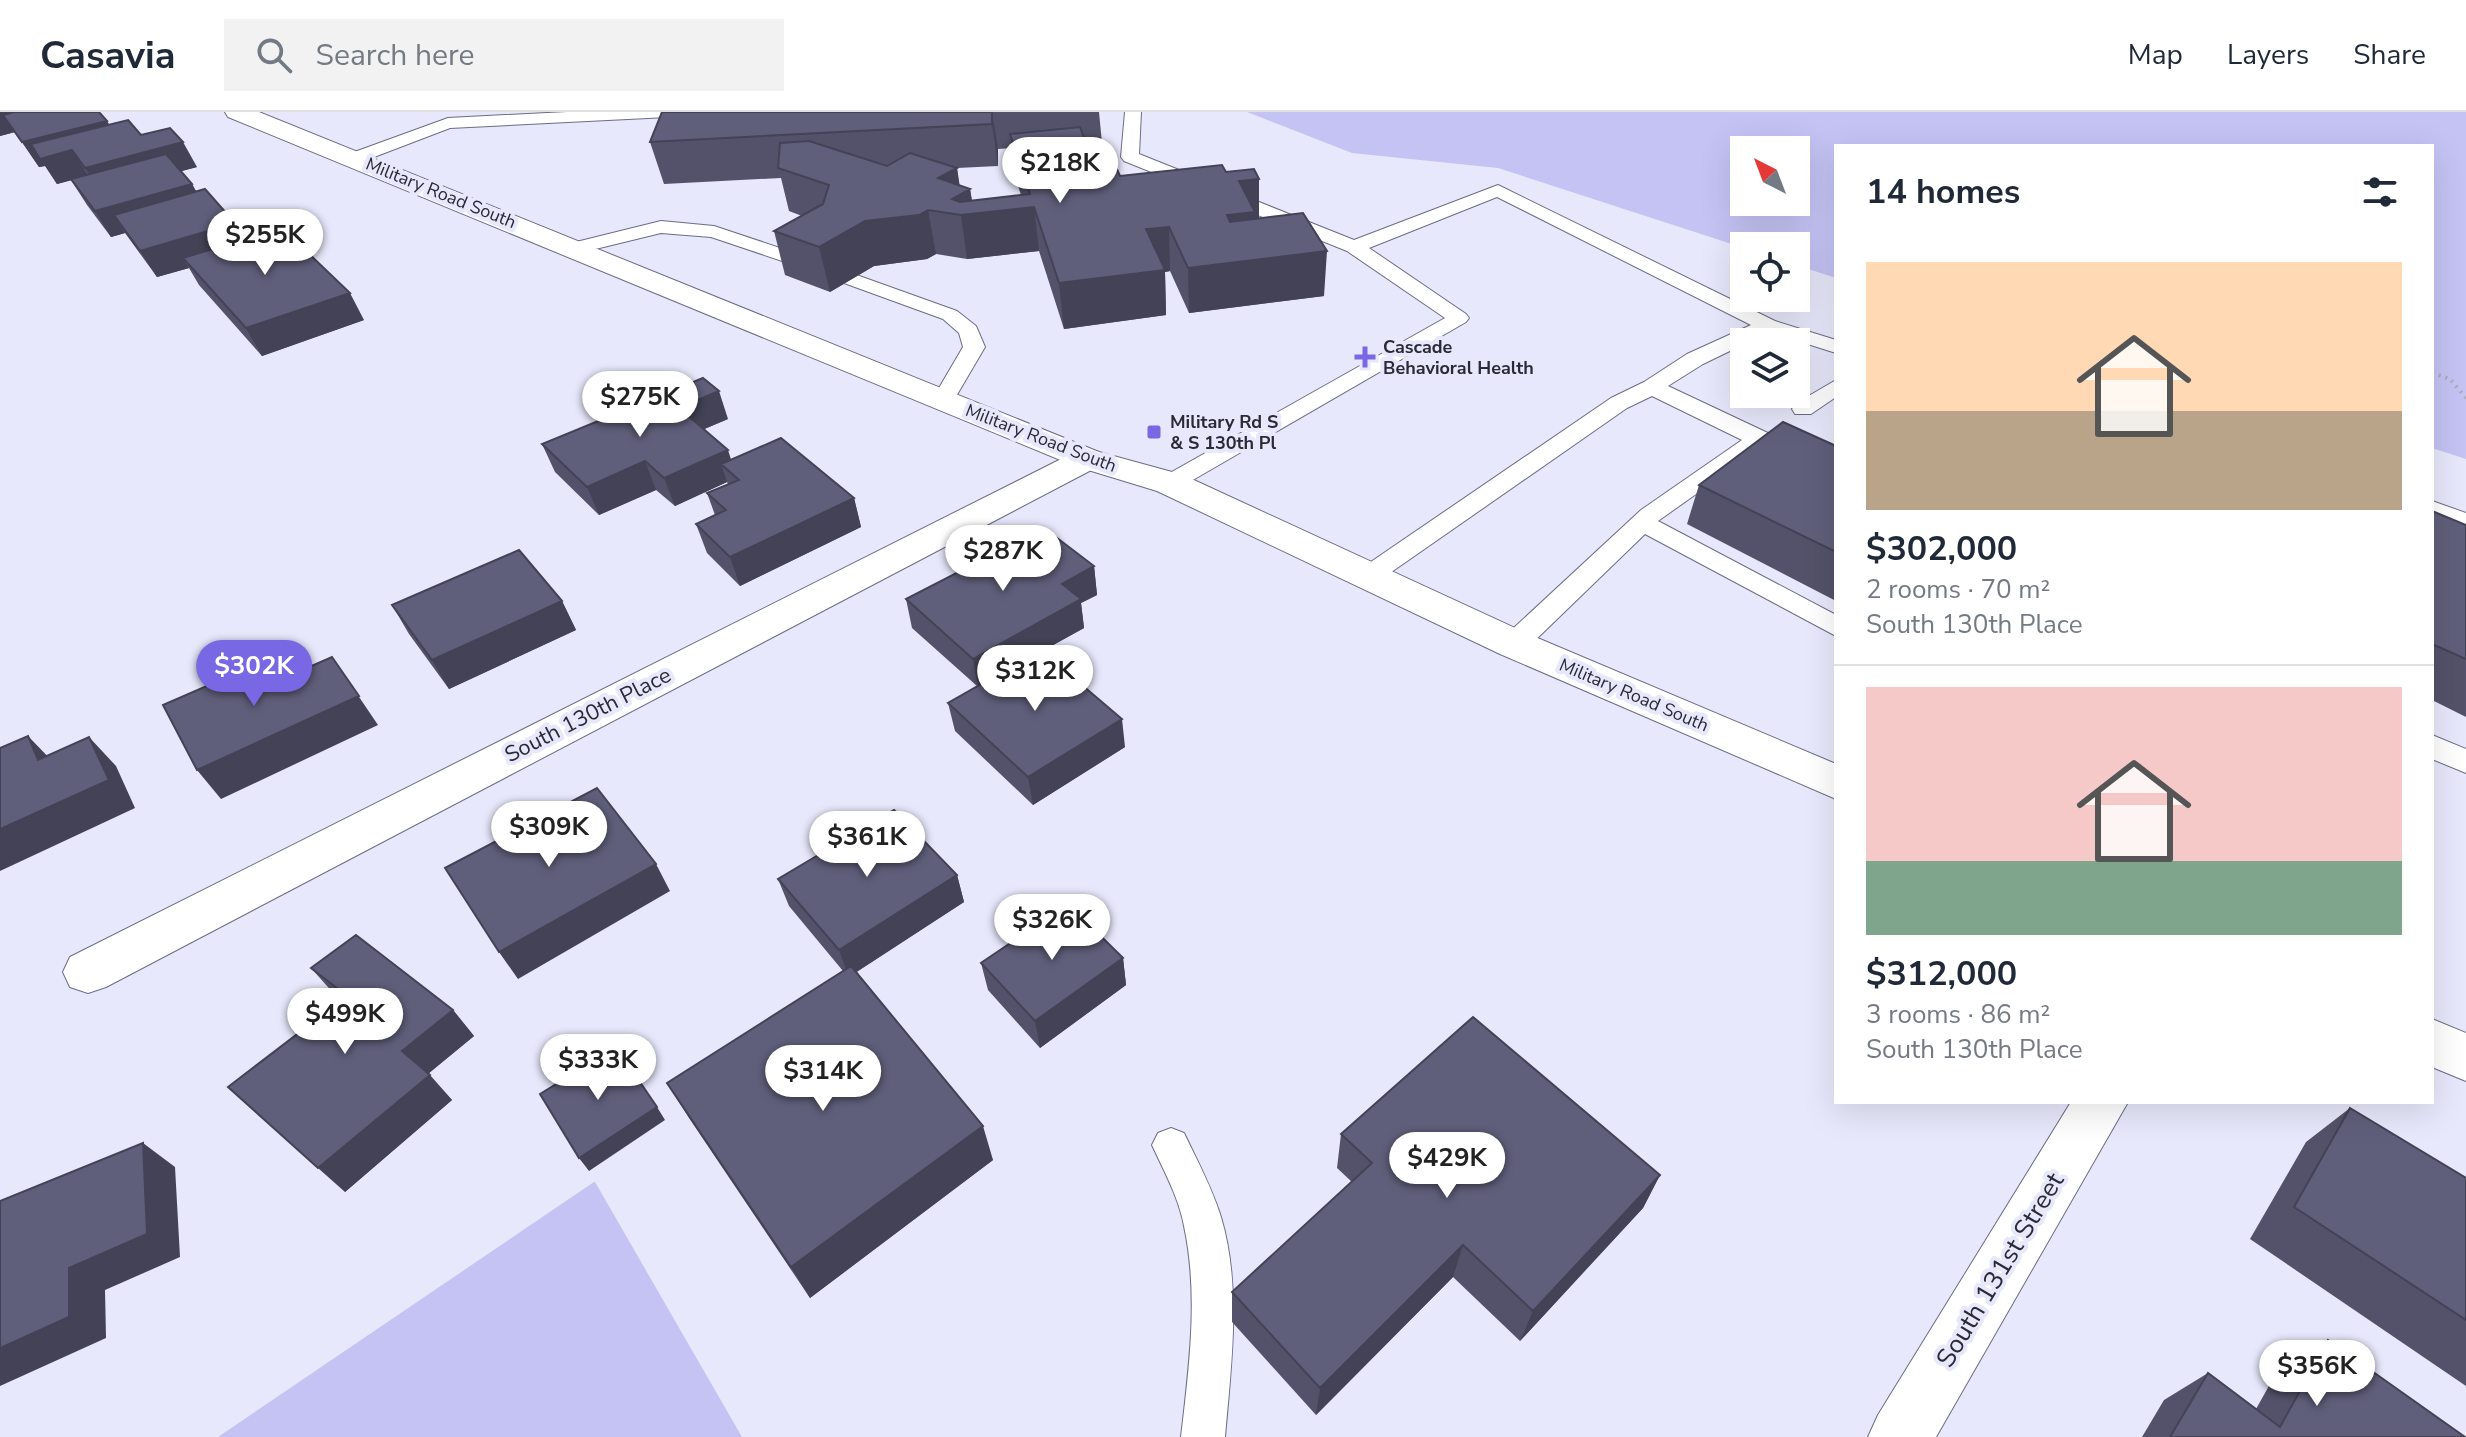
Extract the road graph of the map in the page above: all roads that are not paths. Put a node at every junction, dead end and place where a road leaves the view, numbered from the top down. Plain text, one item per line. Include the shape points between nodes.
1 (237, 112) edge
2 (474, 112) edge
3 (668, 112) edge
4 (1133, 112) edge
5 (448, 123) junction
6 (355, 158) junction
7 (1354, 247) junction
8 (575, 248) junction
9 (806, 263) edge
10 (851, 279) edge
11 (1768, 325) junction
12 (1834, 346) edge
13 (1652, 387) junction
14 (1834, 388) edge
15 (943, 400) junction
16 (1803, 409) dead end
17 (1759, 439) junction
18 (1087, 459) junction
19 (1834, 473) edge
20 (1170, 483) junction
21 (2434, 510) edge
22 (1642, 522) junction
23 (2466, 522) edge
24 (1368, 576) junction
25 (1834, 626) edge
26 (1514, 644) junction
27 (2434, 747) edge
28 (2466, 762) edge
29 (1834, 781) edge
30 (88, 972) dead end
31 (2434, 1043) edge
32 (2466, 1058) edge
33 (2100, 1104) edge
34 (1171, 1145) dead end
35 (1203, 1437) edge
36 (1900, 1437) edge

1 - 6 street, Military Road South
2 - 5 lane
3 - 5 lane
4 - 7 lane via 1130,157
5 - 6 lane
6 - 8 street, Military Road South
7 - 11 lane via 1498,190
7 - 20 lane via 1459,318
8 - 9 lane via 661,227 714,232
8 - 15 street, Military Road South
10 - 15 lane via 950,315 969,330 974,347
11 - 12 lane
11 - 13 lane via 1695,359
13 - 17 lane
13 - 24 lane via 1619,403
14 - 16 lane
15 - 18 street, Military Road South
17 - 19 lane
17 - 22 lane
18 - 20 street, Military Road South
18 - 30 street, South 130th Place
20 - 24 street, Military Road South
21 - 23 lane
22 - 25 lane
22 - 26 lane
24 - 26 street, Military Road South
26 - 29 street, Military Road South
27 - 28 lane
31 - 32 street
33 - 36 street, South 131st Street
34 - 35 lane via 1204,1224 1210,1372

